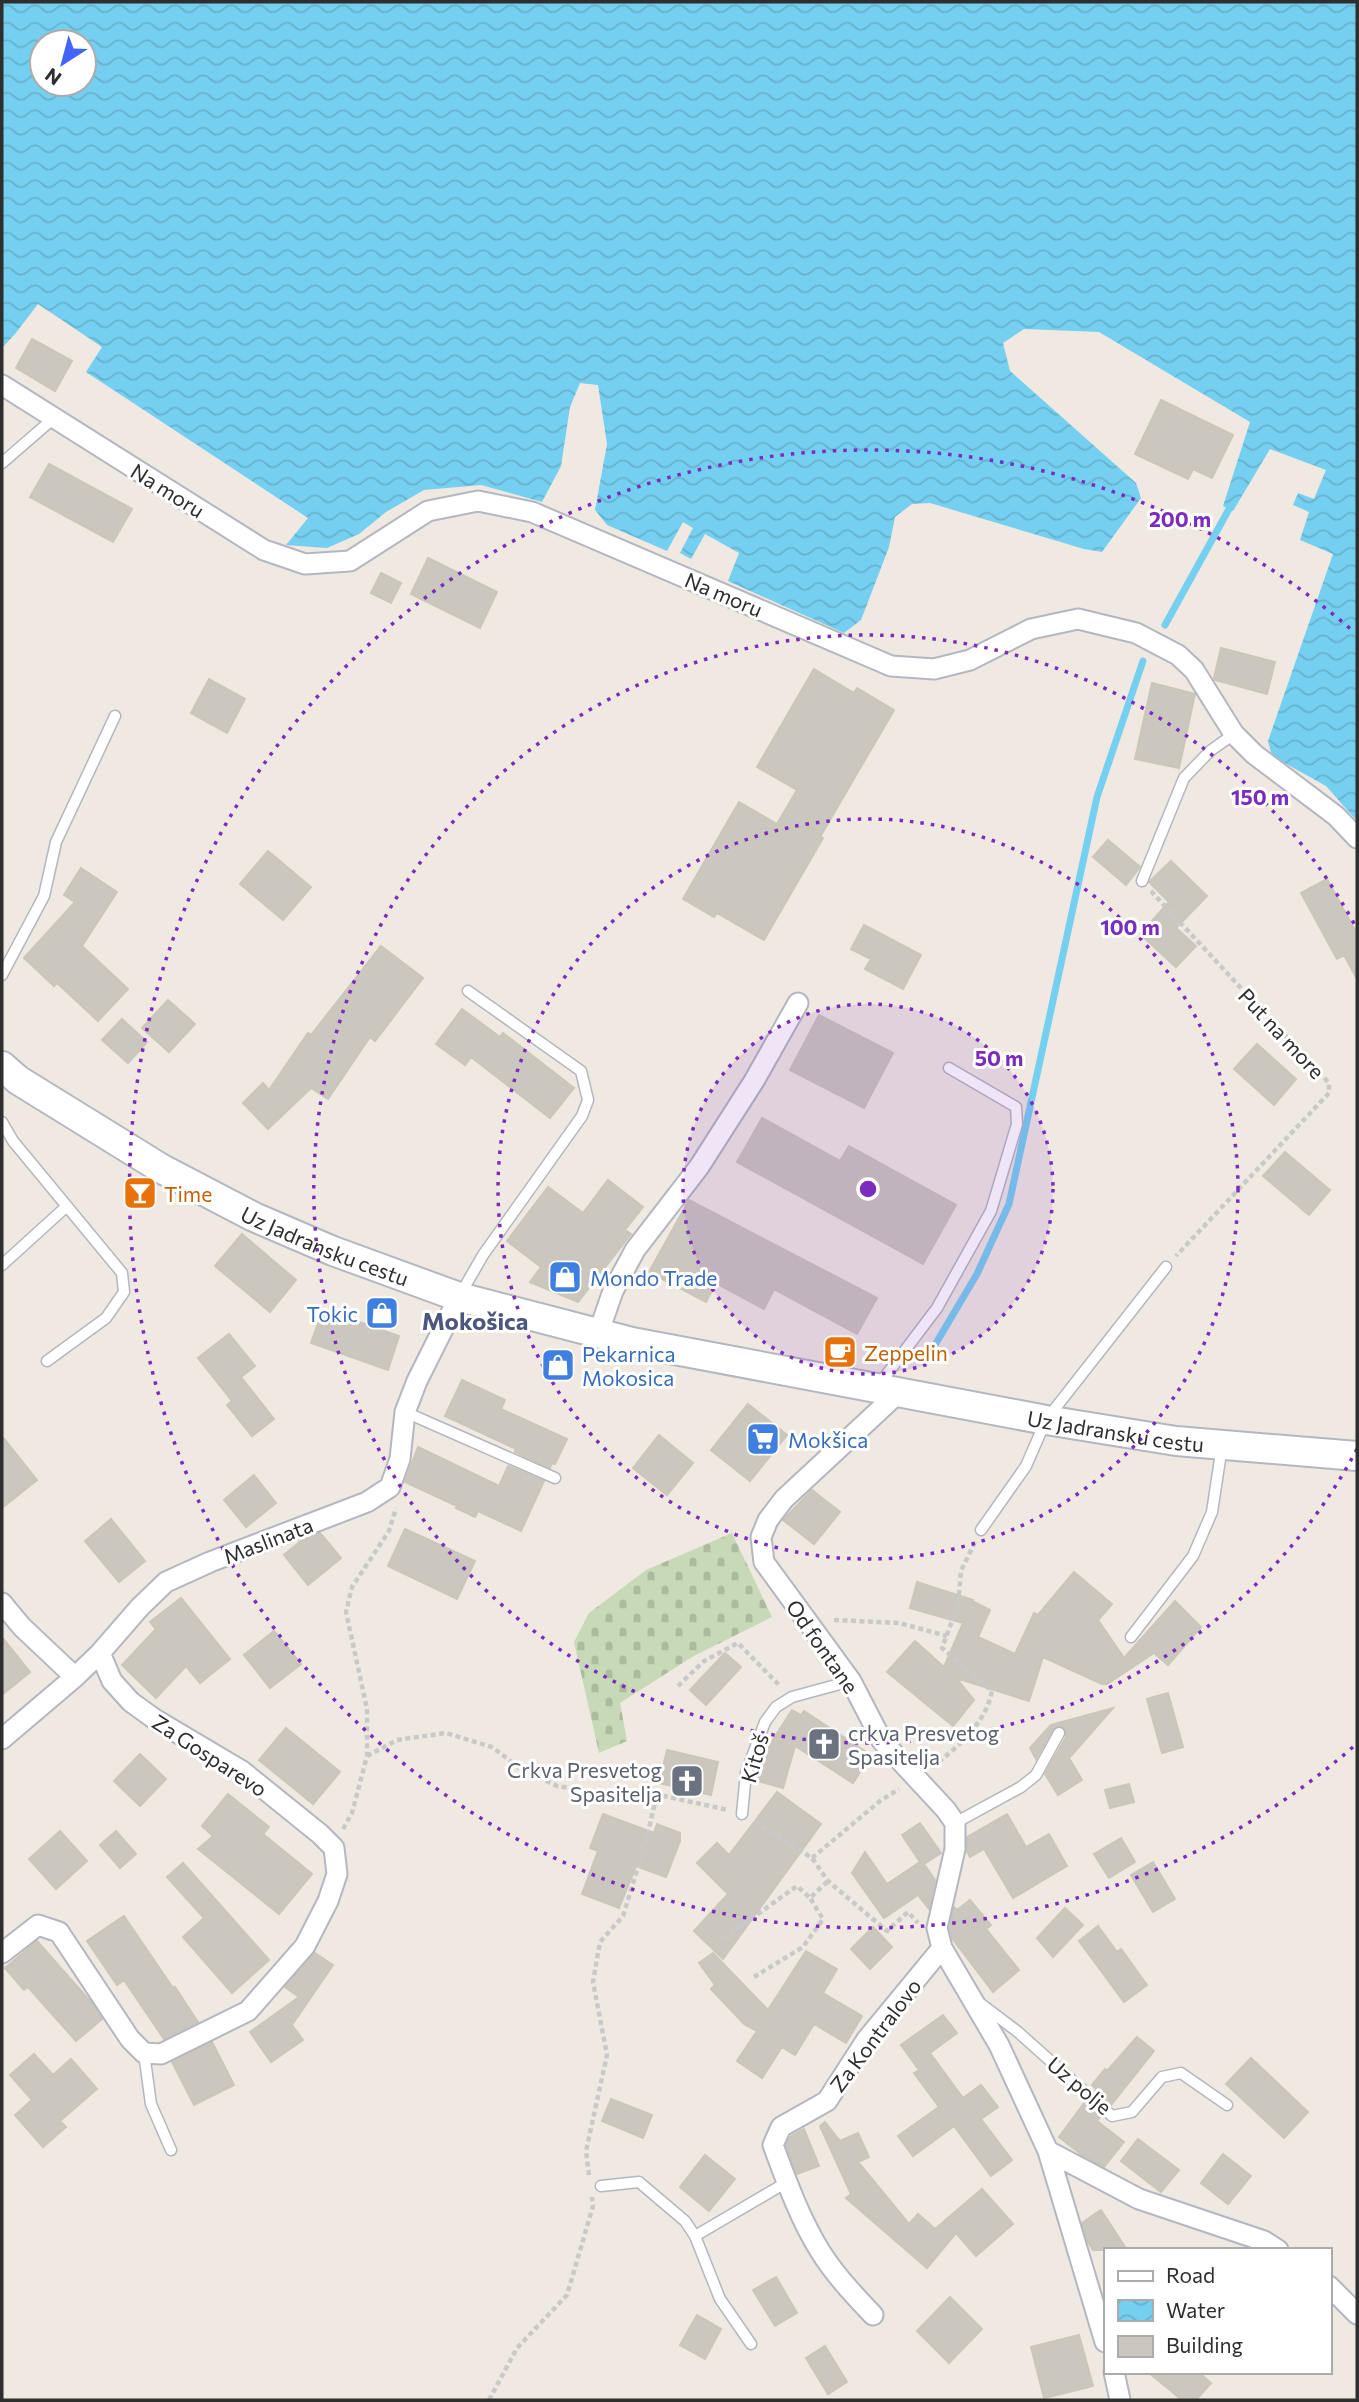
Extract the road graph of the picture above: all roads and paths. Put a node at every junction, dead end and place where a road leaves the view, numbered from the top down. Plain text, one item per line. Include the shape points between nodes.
1 (2, 385) edge
2 (54, 418) junction
3 (2, 463) edge
4 (116, 716) dead end
5 (1234, 734) junction
6 (1357, 838) edge
7 (1142, 881) joint
8 (2, 975) edge
9 (468, 991) dead end
10 (798, 1003) dead end
11 (2, 1066) edge
12 (949, 1068) dead end
13 (2, 1122) edge
14 (67, 1206) junction
15 (2, 1265) edge
16 (1166, 1267) joint
17 (459, 1297) junction
18 (598, 1334) junction
19 (47, 1361) dead end
20 (887, 1391) junction
21 (405, 1412) junction
22 (1046, 1420) junction
23 (1222, 1445) junction
24 (1357, 1456) edge
25 (555, 1478) dead end
26 (390, 1487) junction
27 (981, 1530) joint
28 (2, 1603) edge
29 (804, 1617) junction
30 (947, 1636) junction
31 (1131, 1637) dead end
32 (100, 1653) junction
33 (75, 1677) junction
34 (851, 1681) junction
35 (678, 1686) dead end
36 (792, 1697) junction
37 (1059, 1733) dead end
38 (2, 1739) edge
39 (367, 1756) junction
40 (916, 1779) junction
41 (657, 1794) junction
42 (742, 1814) junction
43 (955, 1824) junction
44 (334, 1848) junction
45 (812, 1858) junction
46 (828, 1881) junction
47 (810, 1898) junction
48 (937, 1928) junction
49 (723, 1939) dead end
50 (942, 1948) junction
51 (2, 1953) edge
52 (754, 1977) dead end
53 (969, 1995) junction
54 (144, 2053) junction
55 (1227, 2105) dead end
56 (171, 2150) dead end
57 (1048, 2151) junction
58 (590, 2179) dead end
59 (787, 2182) junction
60 (601, 2186) dead end
61 (592, 2192) dead end
62 (695, 2236) junction
63 (1275, 2248) edge
64 (1331, 2288) edge
65 (1357, 2314) edge
66 (873, 2315) dead end
67 (1104, 2339) edge
68 (751, 2344) dead end
69 (1114, 2374) edge
70 (489, 2400) edge
71 (1121, 2400) edge

1 - 2 street, Na moru
2 - 3 lane
2 - 5 street, Na moru via 264,550 304,564 350,561 428,511 478,501 532,512 891,666 934,669 970,660 1031,629 1078,619 1136,633 1178,655 1194,670
4 - 8 lane via 56,842 44,895
5 - 6 street, Na moru
5 - 7 lane via 1184,778
7 - 16 path, Put na more via 1329,1083 1329,1093
9 - 17 lane via 581,1071 588,1100 576,1126
10 - 18 street via 699,1167 635,1250 613,1291
11 - 17 main road, Uz Jadransku cestu via 162,1169 254,1217
12 - 20 lane via 1016,1107 1017,1124 991,1211
13 - 14 lane via 13,1142
14 - 15 lane
14 - 19 lane via 122,1273 124,1292 106,1318
16 - 22 lane
17 - 18 main road, Uz Jadransku cestu
17 - 21 street
18 - 20 main road, Uz Jadransku cestu
20 - 22 main road, Uz Jadransku cestu
20 - 29 street, Od fontane via 784,1499 761,1537 764,1562
21 - 25 lane
21 - 26 street via 400,1459
22 - 23 main road, Uz Jadransku cestu
22 - 27 lane via 1026,1466
23 - 24 main road, Uz Jadransku cestu
23 - 31 lane via 1212,1512 1194,1556
26 - 32 street, Maslinata via 367,1502 166,1582
26 - 39 path via 397,1510 389,1531 352,1587 346,1612 367,1709
27 - 30 path via 961,1572 958,1605
28 - 33 street
29 - 30 path via 899,1623
29 - 34 street, Od fontane
30 - 40 path via 942,1648 992,1691 989,1707 956,1749
32 - 33 street, Maslinata
32 - 44 street, Za Gosparevo via 112,1681 131,1702 242,1771
33 - 38 street, Maslinata
34 - 36 lane, Kitoš
34 - 40 street, Od fontane via 882,1741
35 - 36 path via 704,1661 738,1643
36 - 42 lane, Kitoš via 776,1707 765,1723 746,1773
37 - 43 lane via 1036,1775
39 - 41 path via 397,1740 446,1733 492,1747 521,1769 557,1786
39 - 44 path via 352,1813
40 - 43 street, Od fontane
40 - 45 path via 880,1801
41 - 42 path
41 - 58 path via 623,1916 600,1942 593,1982 607,2055 586,2151
42 - 45 path
43 - 48 street via 955,1849
44 - 54 street via 337,1874 305,1945 248,2011 161,2054
45 - 46 path
46 - 47 path
46 - 48 path via 887,1931 908,1912 923,1928
47 - 49 path via 797,1886
47 - 52 path via 823,1919 803,1947
48 - 50 street
50 - 53 street
50 - 59 street, Za Kontralovo via 867,2039 827,2101 781,2127 773,2145
51 - 54 street via 38,1925 59,1932
53 - 55 lane, Uz polje via 1018,2032 1111,2116 1132,2112 1162,2077 1181,2073
53 - 57 street via 999,2045
54 - 56 lane via 151,2104
57 - 63 street via 1139,2199
57 - 67 street
59 - 62 lane
59 - 66 street, Za Kontralovo via 819,2250
60 - 62 lane via 639,2182 685,2221
61 - 70 path via 593,2206 567,2295 517,2348
62 - 68 lane via 720,2299
64 - 65 street
69 - 71 street

